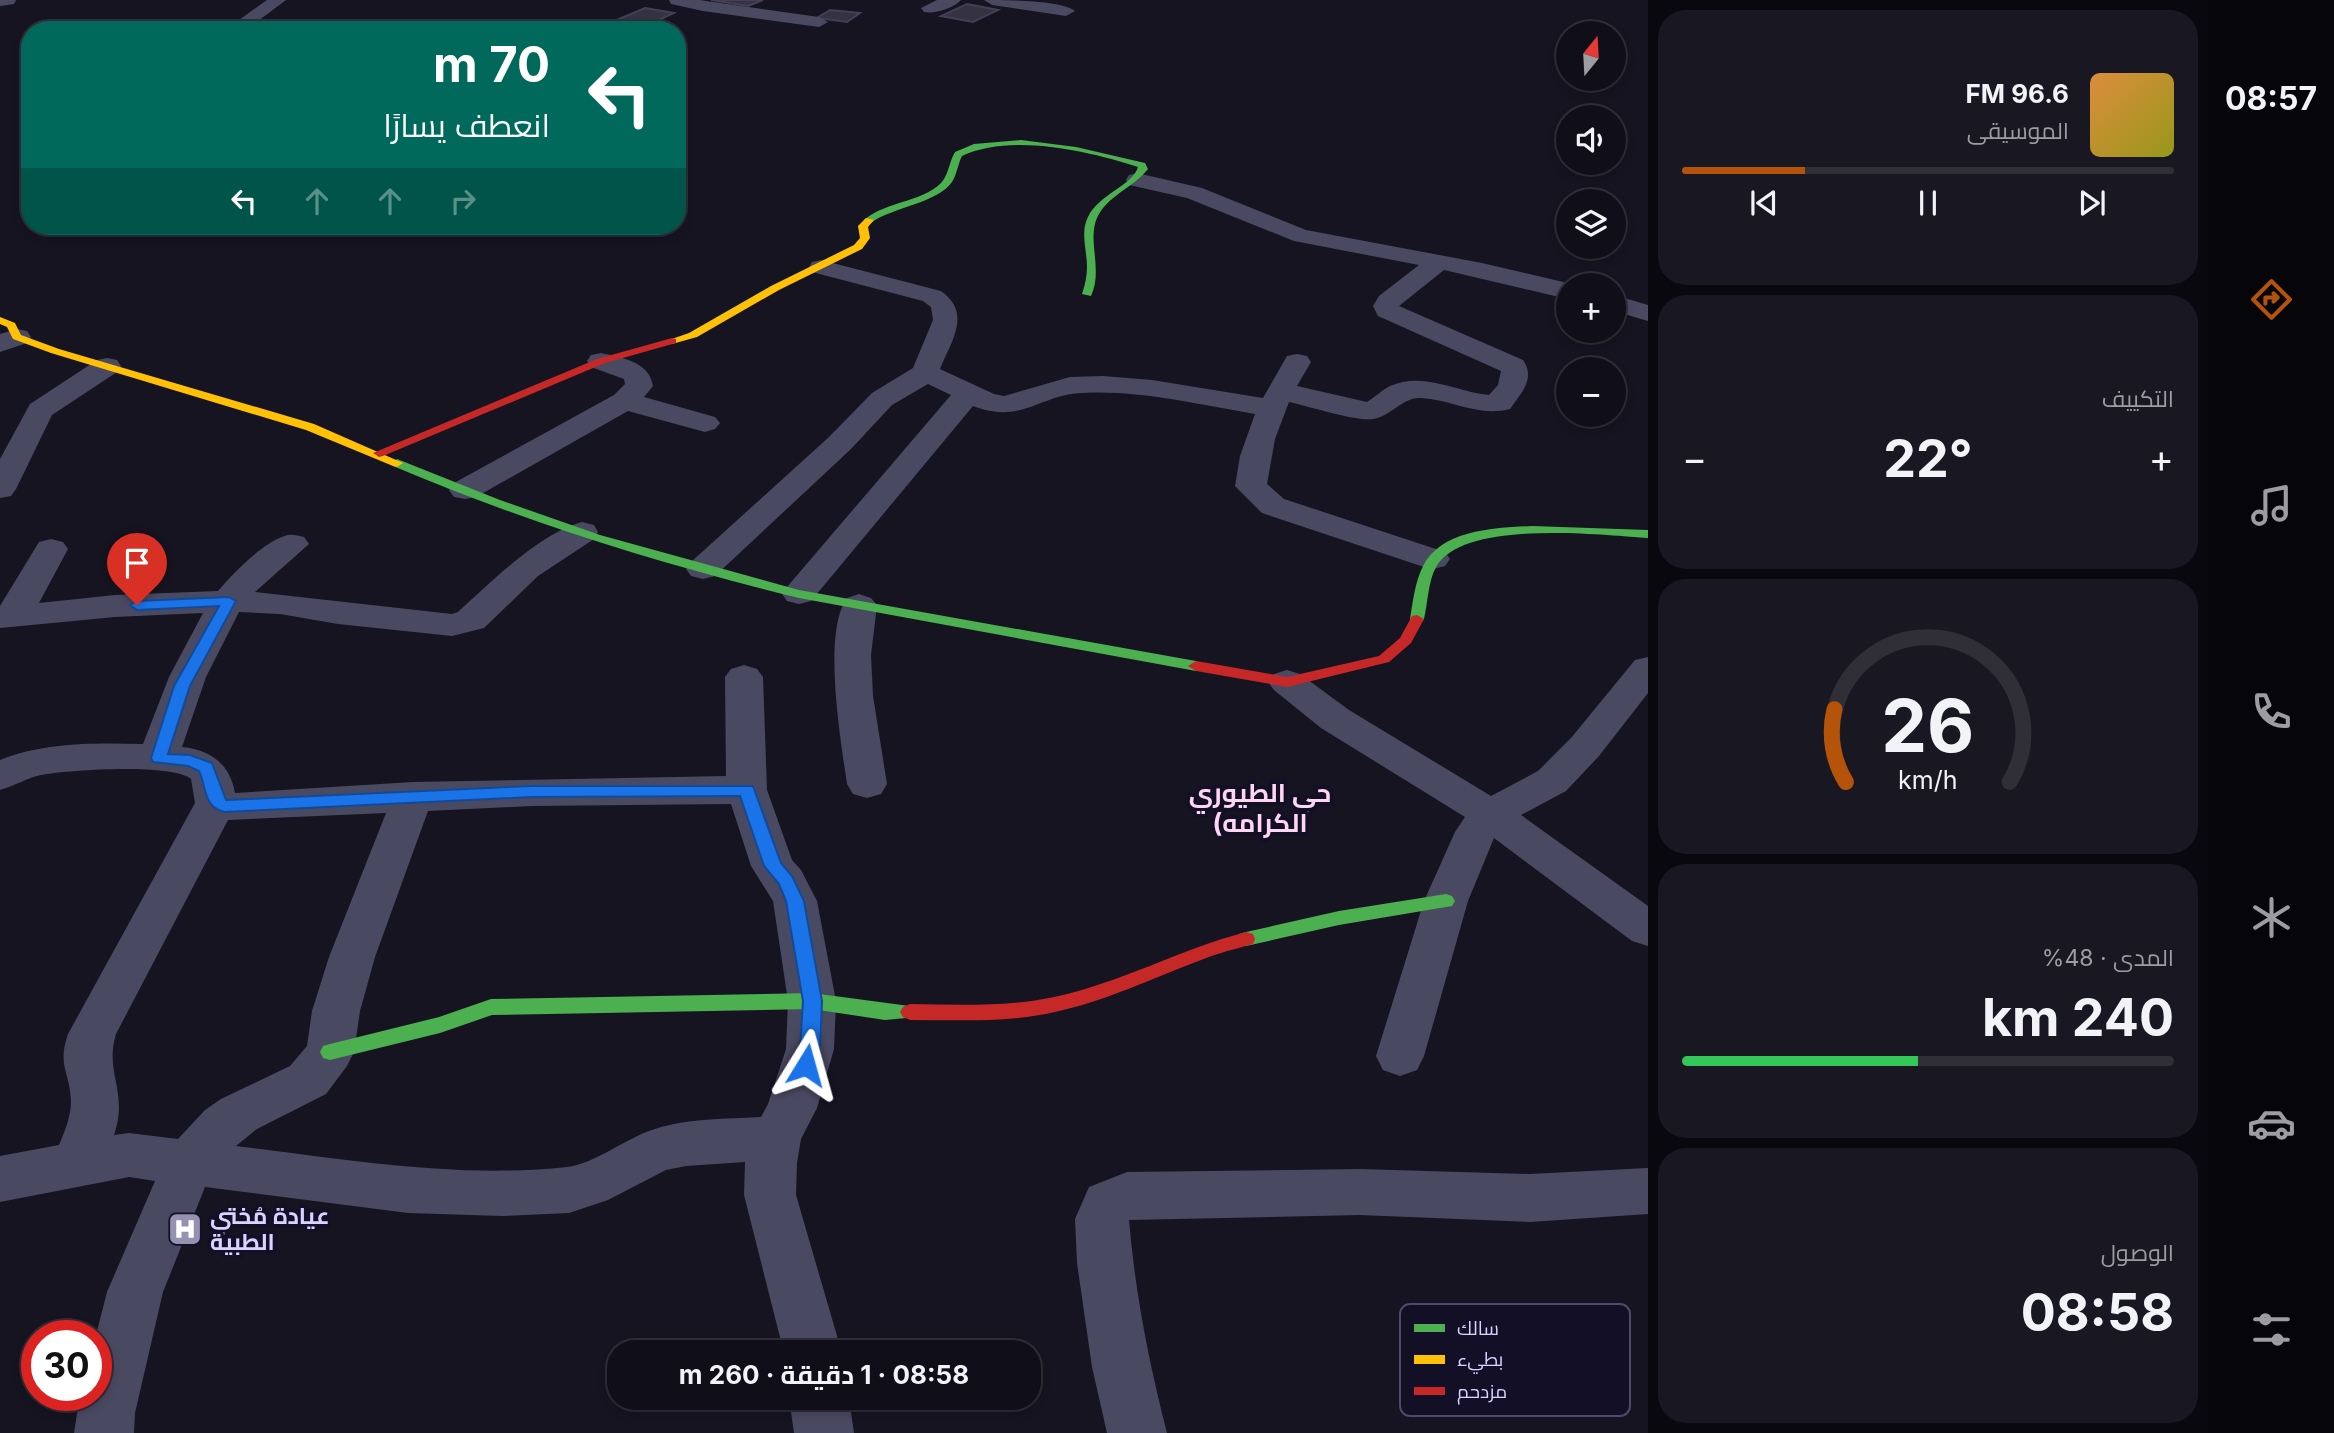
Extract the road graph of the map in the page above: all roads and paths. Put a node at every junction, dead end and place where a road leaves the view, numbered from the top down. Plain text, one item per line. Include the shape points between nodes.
1 (278, 0) edge
2 (677, 0) edge
3 (953, 0) edge
4 (992, 0) edge
5 (930, 8) dead end
6 (1066, 11) dead end
7 (247, 21) edge
8 (819, 23) dead end
9 (1137, 180) junction
10 (1439, 262) junction
11 (821, 267) junction
12 (1556, 288) edge
13 (1087, 294) dead end
14 (1626, 307) edge
15 (1648, 313) edge
16 (6, 334) edge
17 (601, 361) junction
18 (1297, 362) dead end
19 (107, 366) junction
20 (925, 372) junction
21 (968, 393) junction
22 (1276, 399) junction
23 (624, 401) junction
24 (705, 423) dead end
25 (379, 453) junction
26 (0, 489) edge
27 (466, 491) junction
28 (582, 533) junction
29 (1648, 534) edge
30 (292, 544) dead end
31 (51, 549) dead end
32 (1433, 559) junction
33 (703, 569) junction
34 (799, 594) junction
35 (229, 601) junction
36 (859, 604) junction
37 (7, 617) edge
38 (1648, 668) edge
39 (744, 677) dead end
40 (1287, 682) junction
41 (159, 758) junction
42 (0, 776) edge
43 (867, 784) dead end
44 (747, 790) junction
45 (414, 796) junction
46 (216, 803) junction
47 (1490, 814) junction
48 (1446, 901) junction
49 (1648, 929) edge
50 (813, 1001) junction
51 (330, 1052) junction
52 (1400, 1056) dead end
53 (776, 1138) junction
54 (190, 1161) junction
55 (78, 1163) junction
56 (0, 1179) edge
57 (1648, 1191) edge
58 (809, 1340) edge
59 (821, 1410) edge
60 (104, 1433) edge
61 (824, 1433) edge
62 (1137, 1433) edge

1 - 7 street
2 - 8 street
3 - 5 street
4 - 6 street
9 - 10 street via 1194,193 1302,236
9 - 11 street via 1142,165 1112,156 1024,143 979,145 957,155 953,174 941,187 878,212 863,226 864,238 858,247
9 - 13 street via 1096,209 1090,220 1087,240 1092,268
10 - 12 street
10 - 22 street via 1385,306 1513,366 1516,380 1500,403 1482,404 1421,388 1401,390 1370,411
11 - 17 street via 693,335
11 - 20 street via 915,290 943,304 946,320
14 - 15 street
16 - 19 street
17 - 23 street via 635,372 639,386
17 - 25 street
18 - 22 street
19 - 25 street via 310,427
19 - 26 street via 40,410
20 - 21 street
20 - 33 street via 882,399
21 - 22 street via 993,403 1015,404 1069,385 1094,384
21 - 34 street
22 - 32 street via 1251,473 1251,486 1260,496 1273,506
23 - 24 street
23 - 27 street
25 - 27 street
27 - 28 street
28 - 33 street
28 - 35 street via 526,569 471,620 452,625
29 - 32 street via 1513,529 1458,542
30 - 35 street
31 - 37 street
32 - 40 street via 1416,623 1406,640 1384,659
33 - 34 street
34 - 36 street
35 - 37 street
35 - 41 street via 182,686
36 - 40 street
36 - 43 street via 854,696
38 - 47 street via 1552,781
39 - 44 street
40 - 47 street via 1346,726
41 - 42 street via 53,758 21,765
41 - 46 street via 206,767
44 - 45 street
44 - 50 street via 773,866 795,901
45 - 46 street via 233,807
45 - 51 street via 352,957 335,1011
46 - 55 street via 92,1034 86,1069 95,1093 94,1119
47 - 48 street via 1476,832
47 - 49 street
48 - 50 street via 1339,918 1210,947 1124,983 1054,1005 1000,1012 926,1013
48 - 52 street
50 - 51 street via 491,1007 440,1025
50 - 53 street via 810,1049 802,1081
51 - 54 street via 308,1080 239,1114
53 - 54 street via 686,1144 657,1150 569,1190 502,1193 408,1190
53 - 58 street via 770,1195
54 - 55 street via 129,1155
54 - 60 street via 135,1292
55 - 56 street
57 - 62 street via 1530,1198 1360,1192 1127,1195 1108,1204 1102,1219 1121,1367
59 - 61 street

